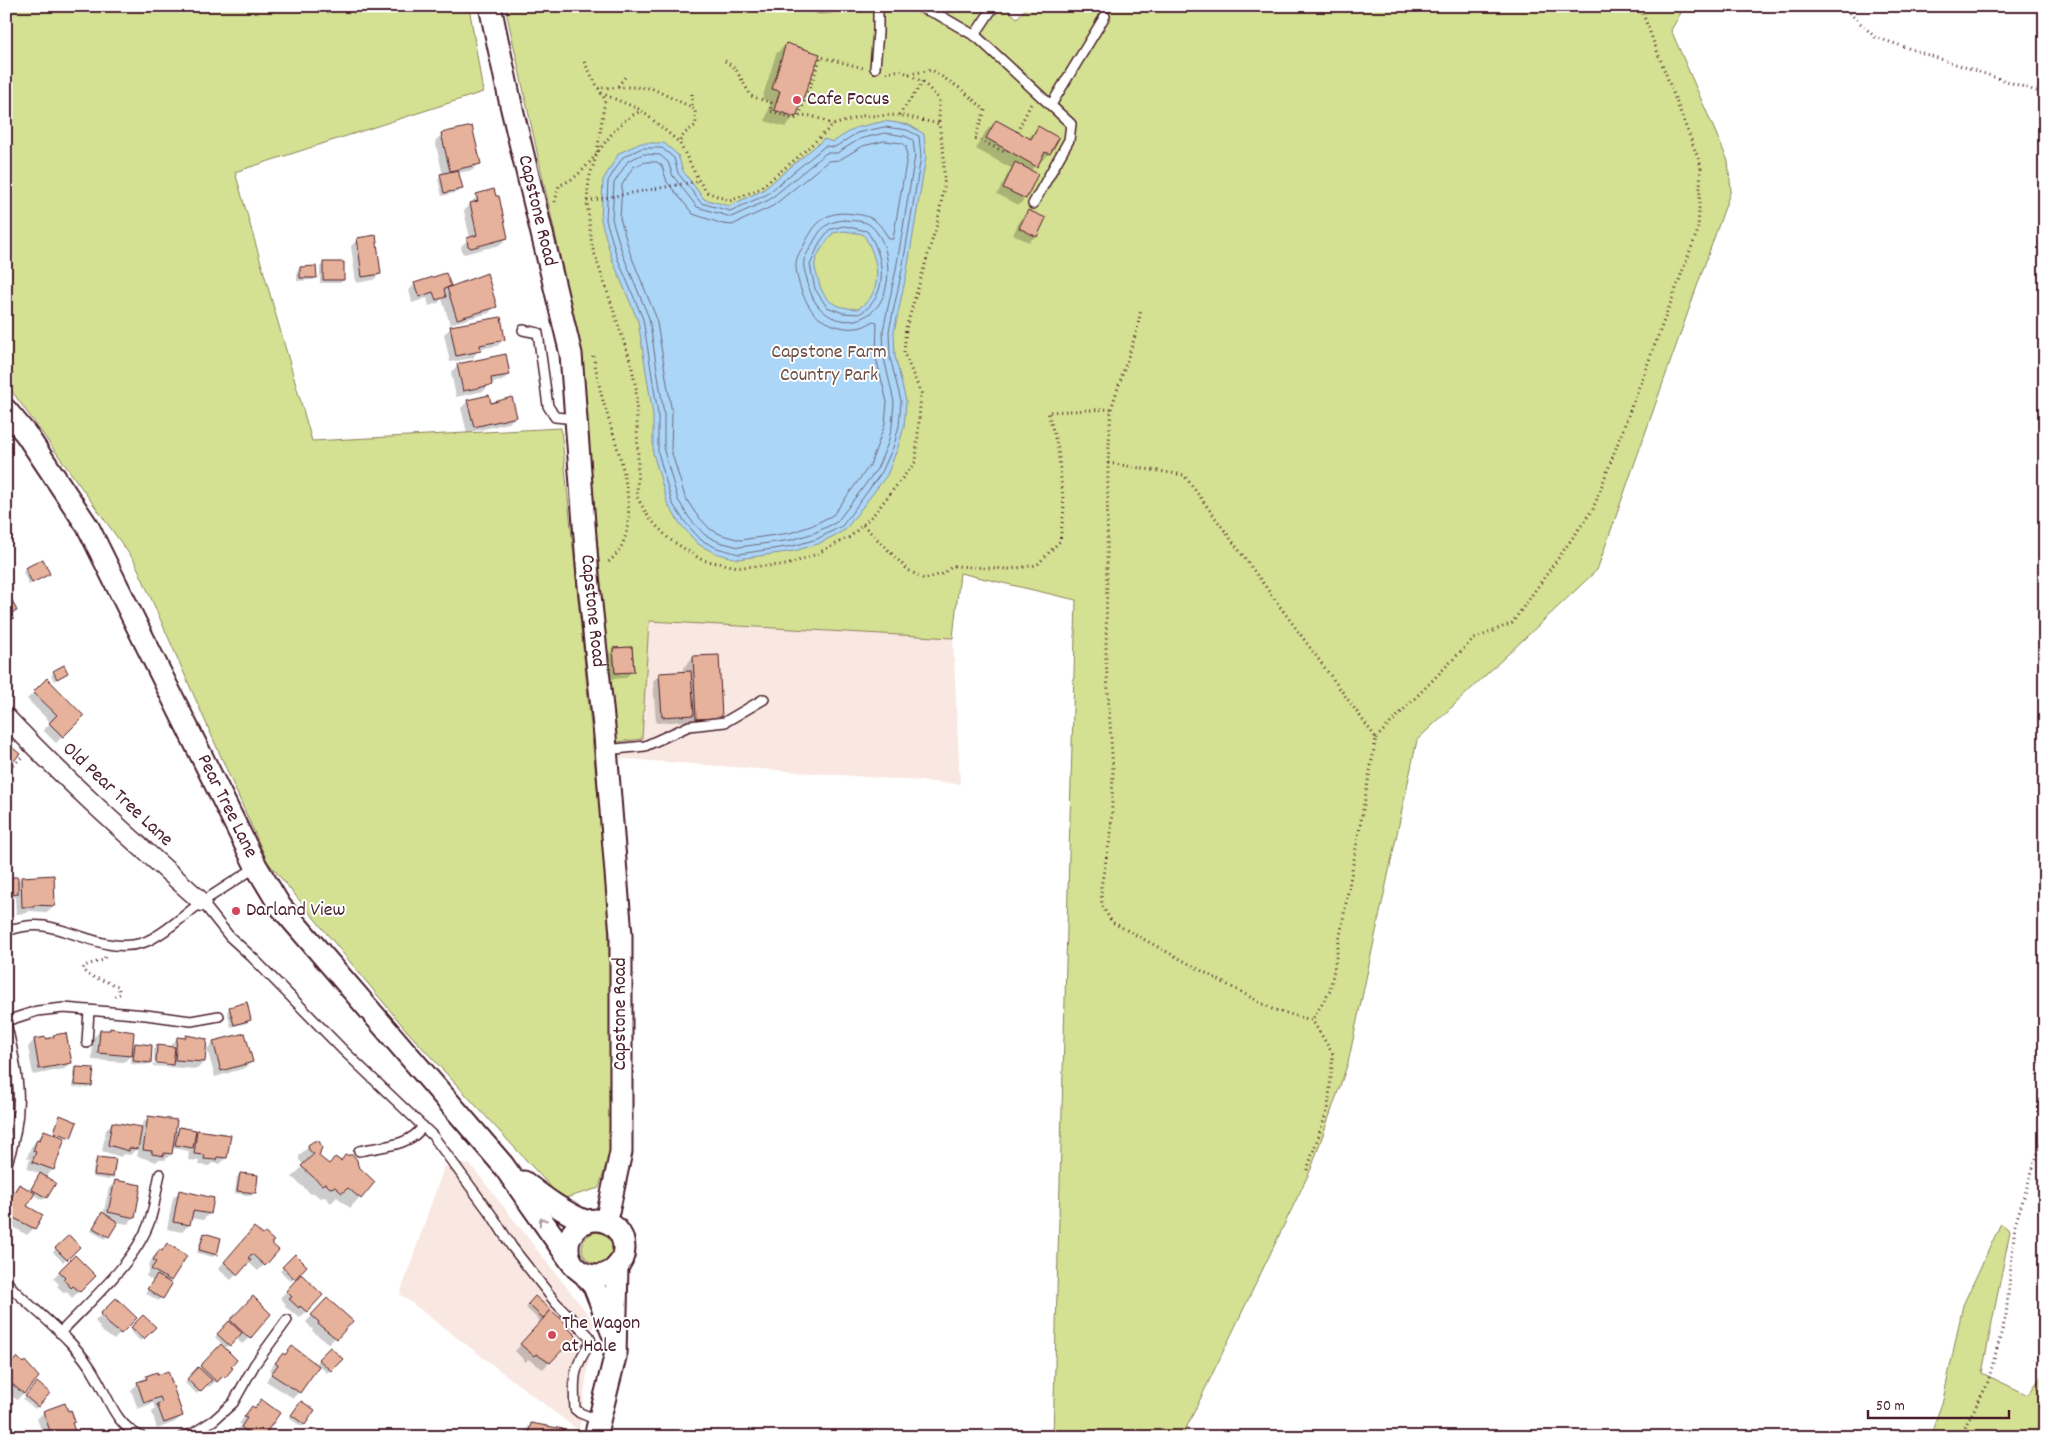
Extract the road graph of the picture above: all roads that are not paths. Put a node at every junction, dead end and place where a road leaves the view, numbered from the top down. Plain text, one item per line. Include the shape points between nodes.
1 (490, 6) edge
2 (585, 6) edge
3 (596, 6) edge
4 (811, 6) edge
5 (847, 6) edge
6 (878, 6) edge
7 (916, 6) edge
8 (994, 6) edge
9 (1105, 16) dead end
10 (974, 36) junction
11 (870, 68) road end
12 (1051, 105) junction
13 (1033, 204) dead end
14 (523, 330) dead end
15 (6, 410) edge
16 (577, 419) junction
17 (764, 699) dead end
18 (6, 717) edge
19 (606, 750) junction
20 (256, 866) junction
21 (202, 902) junction
22 (6, 931) edge
23 (88, 1010) junction
24 (219, 1016) dead end
25 (6, 1022) edge
26 (87, 1043) dead end
27 (423, 1126) junction
28 (359, 1151) dead end
29 (503, 1165) junction
30 (6, 1167) edge
31 (160, 1174) dead end
32 (596, 1222) junction
33 (617, 1266) junction
34 (577, 1267) junction
35 (6, 1281) edge
36 (287, 1320) dead end
37 (60, 1333) junction
38 (617, 1341) junction
39 (597, 1429) edge
40 (142, 1437) edge
41 (182, 1437) edge

1 - 16 street, Capstone Road via 571,354
2 - 3 lane
4 - 5 lane
6 - 11 lane
7 - 10 lane via 939,15
8 - 10 lane
9 - 12 lane
10 - 12 lane
12 - 13 lane via 1072,124 1069,140
14 - 16 lane via 538,333 548,406 555,416
15 - 20 street, Pear Tree Lane via 26,434 88,527
16 - 19 street, Capstone Road via 588,576
17 - 19 lane via 725,722 689,726 645,746
18 - 21 street, Old Pear Tree Lane via 96,806
19 - 32 street, Capstone Road via 622,935 621,1152
20 - 21 lane
20 - 29 street, Pear Tree Lane via 280,906
21 - 22 lane via 143,943 126,946 44,926 22,926
21 - 27 lane via 229,936
23 - 24 lane via 191,1021
23 - 25 lane via 52,1008
23 - 26 lane
25 - 30 lane via 20,1092 18,1123
27 - 28 lane via 418,1135 409,1140
27 - 39 lane via 556,1303 589,1336 591,1342 573,1378 575,1409
29 - 32 street, Pear Tree Lane via 567,1213
34 -> 29 street, Pear Tree Lane
31 - 37 lane via 150,1222 142,1238
32 - 33 street via 613,1227 623,1241 624,1250
32 - 34 street via 579,1226 568,1242 568,1251
33 - 34 street via 602,1275 593,1276
33 - 38 street
34 - 38 street via 594,1286
35 - 37 lane
36 - 41 lane via 255,1364 233,1403 192,1434
37 - 40 lane via 88,1364 117,1417 130,1431
38 - 39 street via 612,1376

